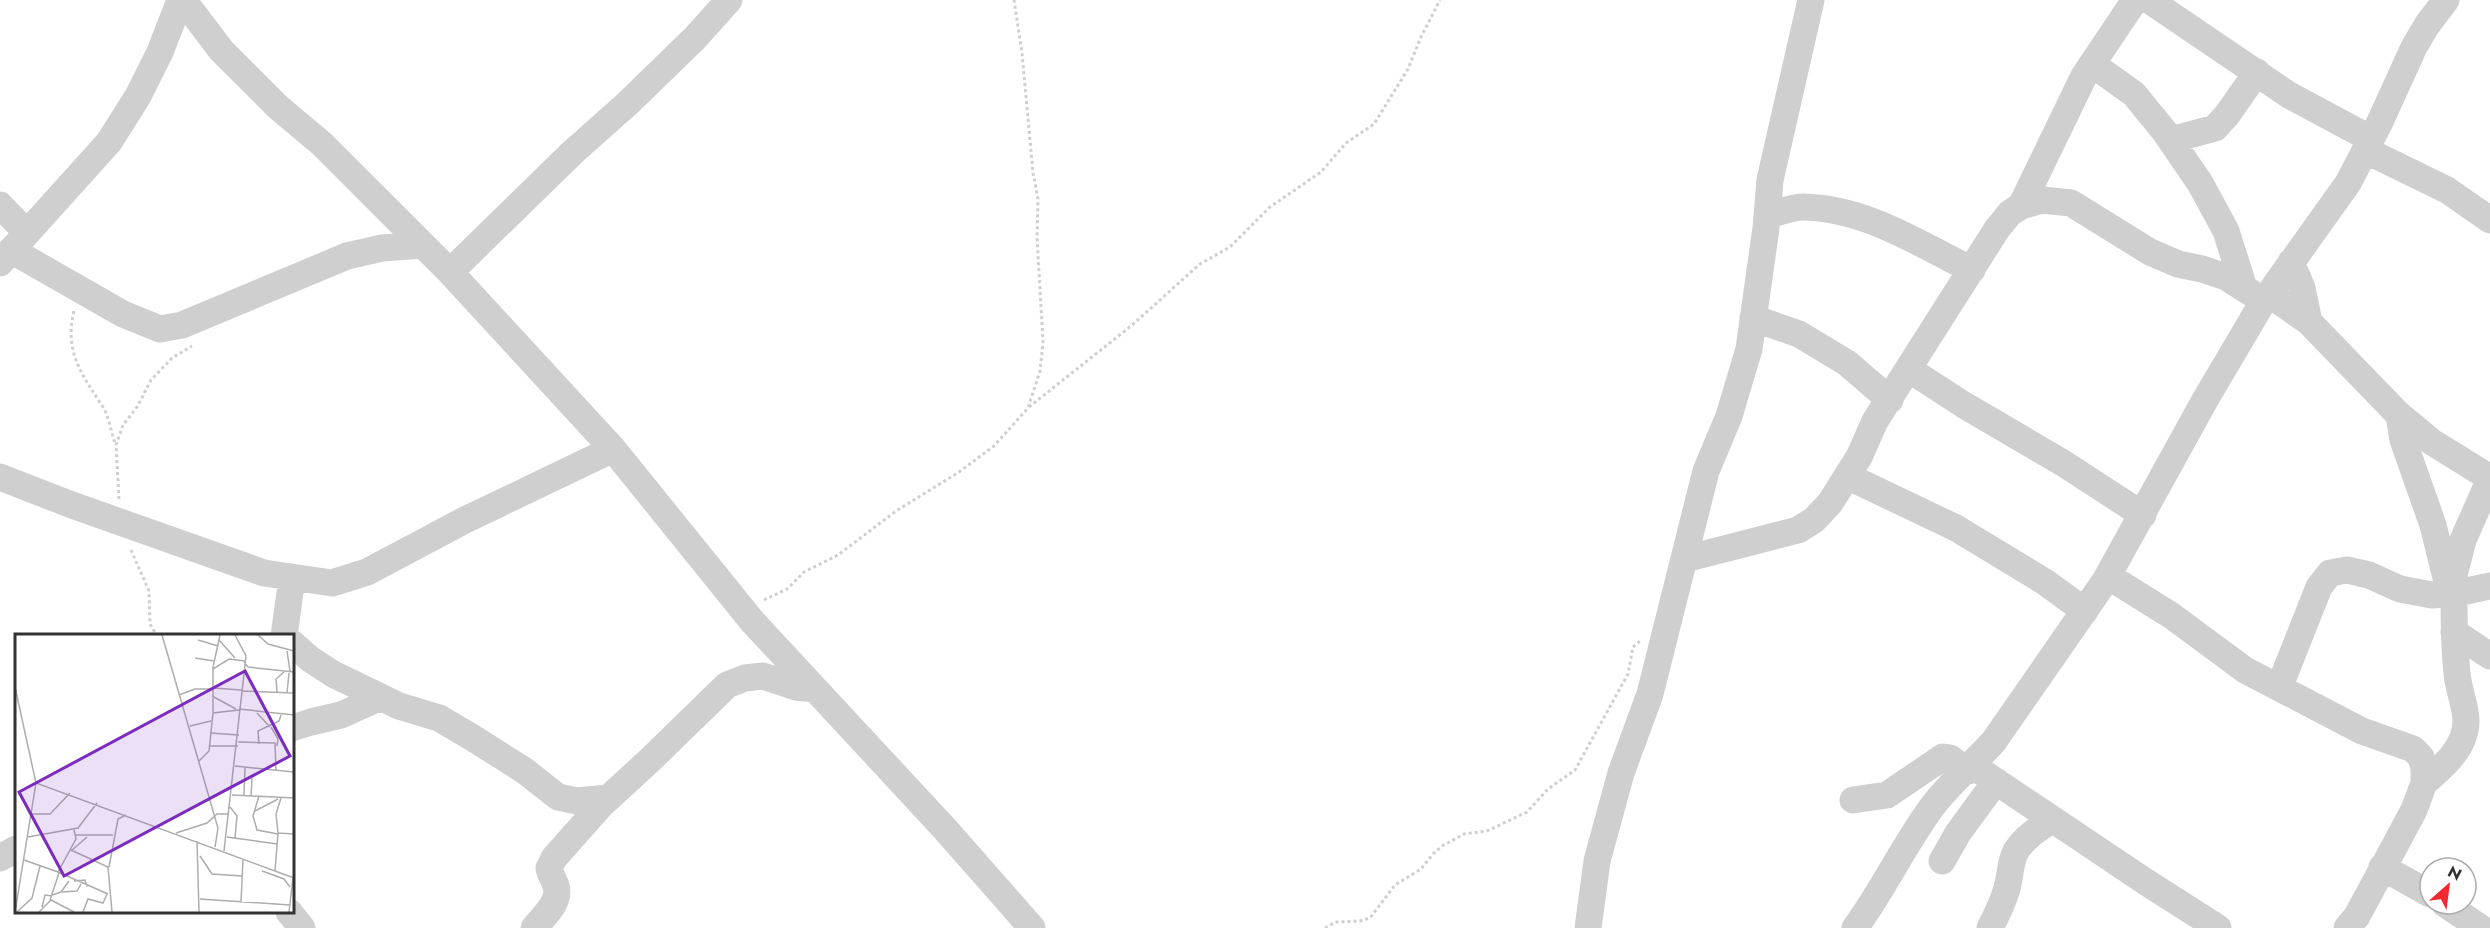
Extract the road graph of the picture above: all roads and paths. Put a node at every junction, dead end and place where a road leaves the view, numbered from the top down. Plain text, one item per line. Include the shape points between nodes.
1 (729, 0) edge
2 (1014, 0) edge
3 (1440, 0) edge
4 (1811, 0) edge
5 (2446, 0) edge
6 (2134, 1) edge
7 (180, 2) edge
8 (2092, 64) junction
9 (2257, 72) junction
10 (2170, 140) junction
11 (2368, 144) junction
12 (0, 205) edge
13 (2021, 206) junction
14 (1767, 215) junction
15 (2490, 220) edge
16 (423, 244) junction
17 (13, 249) edge
18 (2291, 262) junction
19 (1972, 270) junction
20 (450, 272) junction
21 (78, 290) junction
22 (2259, 294) junction
23 (1753, 318) junction
24 (2309, 322) junction
25 (194, 345) dead end
26 (1910, 370) junction
27 (1890, 400) junction
28 (1028, 408) junction
29 (2399, 415) junction
30 (116, 445) junction
31 (613, 448) junction
32 (2489, 475) edge
33 (1847, 476) junction
34 (0, 477) edge
35 (2143, 515) junction
36 (122, 523) junction
37 (1685, 559) junction
38 (2108, 576) junction
39 (292, 578) junction
40 (2490, 586) edge
41 (2451, 593) junction
42 (744, 612) junction
43 (2085, 612) junction
44 (1666, 629) junction
45 (2454, 632) junction
46 (156, 634) edge
47 (284, 634) edge
48 (294, 645) edge
49 (2490, 656) edge
50 (814, 688) junction
51 (2279, 688) junction
52 (381, 697) junction
53 (294, 727) edge
54 (1970, 768) junction
55 (1995, 781) junction
56 (2424, 783) junction
57 (608, 798) junction
58 (1853, 800) dead end
59 (2052, 820) junction
60 (15, 850) edge
61 (0, 858) edge
62 (1942, 861) dead end
63 (2382, 867) junction
64 (2418, 887) edge
65 (290, 913) edge
66 (2463, 916) edge
67 (2357, 925) edge
68 (302, 928) edge
69 (534, 928) edge
70 (1032, 928) edge
71 (1325, 928) edge
72 (1588, 928) edge
73 (1855, 928) edge
74 (1990, 928) edge
75 (2218, 928) edge
76 (2481, 928) edge

1 - 20 street via 627,104
2 - 28 path via 1038,199 1044,342
3 - 28 path via 1408,69 1374,124 1346,143 1321,172 1270,207 1230,248 1200,264 1131,326
4 - 14 street via 1774,158
5 - 11 street via 2414,47
6 - 8 street
6 - 9 street
7 - 16 street via 278,107 322,144
7 - 17 street via 138,96 109,142
8 - 10 street via 2134,94
8 - 13 street
9 - 10 street via 2215,128
9 - 11 street
10 - 22 street via 2200,183
11 - 15 street
11 - 18 street via 2348,183
12 - 17 street
13 - 19 street via 1997,229
13 - 22 street via 2042,200 2071,203 2150,252 2226,277
14 - 19 street via 1801,207 1865,218
14 - 23 street
16 - 20 street
16 - 21 street via 347,256 182,325 160,329
17 - 21 street
18 - 22 street
18 - 24 street via 2302,288
19 - 26 street
20 - 31 street
21 - 30 path via 70,325 72,348 80,373 104,408
22 - 24 street
22 - 35 street
23 - 27 street via 1799,334 1847,363
23 - 37 street via 1749,349 1729,416 1706,471
24 - 29 street
25 - 30 path via 172,358 151,380 123,425
26 - 27 street
26 - 35 street
27 - 33 street
28 - 42 path via 994,446 968,466 896,511 838,555 804,572 787,589
29 - 32 street via 2432,442
29 - 41 street via 2409,464 2433,525
30 - 36 path
31 - 39 street via 366,572 332,582
31 - 42 street
32 - 41 street via 2463,540
33 - 37 street via 1830,503 1798,530
33 - 43 street via 1956,528 2045,582
34 - 36 street
35 - 38 street
36 - 39 street via 264,573
36 - 46 path via 149,591 150,624
37 - 44 street
38 - 43 street
38 - 51 street via 2172,616 2245,670
39 - 47 street
40 - 41 street
41 - 45 street
41 - 51 street via 2432,595 2400,589 2347,570 2330,573 2319,587
42 - 50 street
43 - 54 street via 1994,741
44 - 71 path via 1634,647 1628,674 1575,770 1548,789 1527,812 1488,831 1464,834 1442,846 1421,869 1395,885 1370,918 1336,922
44 - 72 street via 1650,694 1621,773 1597,861
45 - 49 street
45 - 56 street via 2457,677 2466,719 2464,734 2457,750
48 - 52 street via 333,674
50 - 57 street via 796,687 763,676 727,685
50 - 70 street
51 - 56 street via 2362,731 2413,749 2421,757
52 - 53 street via 341,715
52 - 57 street via 439,718 498,753 558,797 577,801
54 - 55 street
54 - 58 street via 1943,757 1887,795
54 - 73 street via 1928,812
55 - 59 street
55 - 62 street
56 - 63 street via 2414,810
57 - 69 street via 554,858 549,868 557,895
59 - 74 street via 2017,850 2003,902
59 - 75 street
60 - 61 street
63 - 64 street
63 - 67 street
65 - 68 street
66 - 76 street

